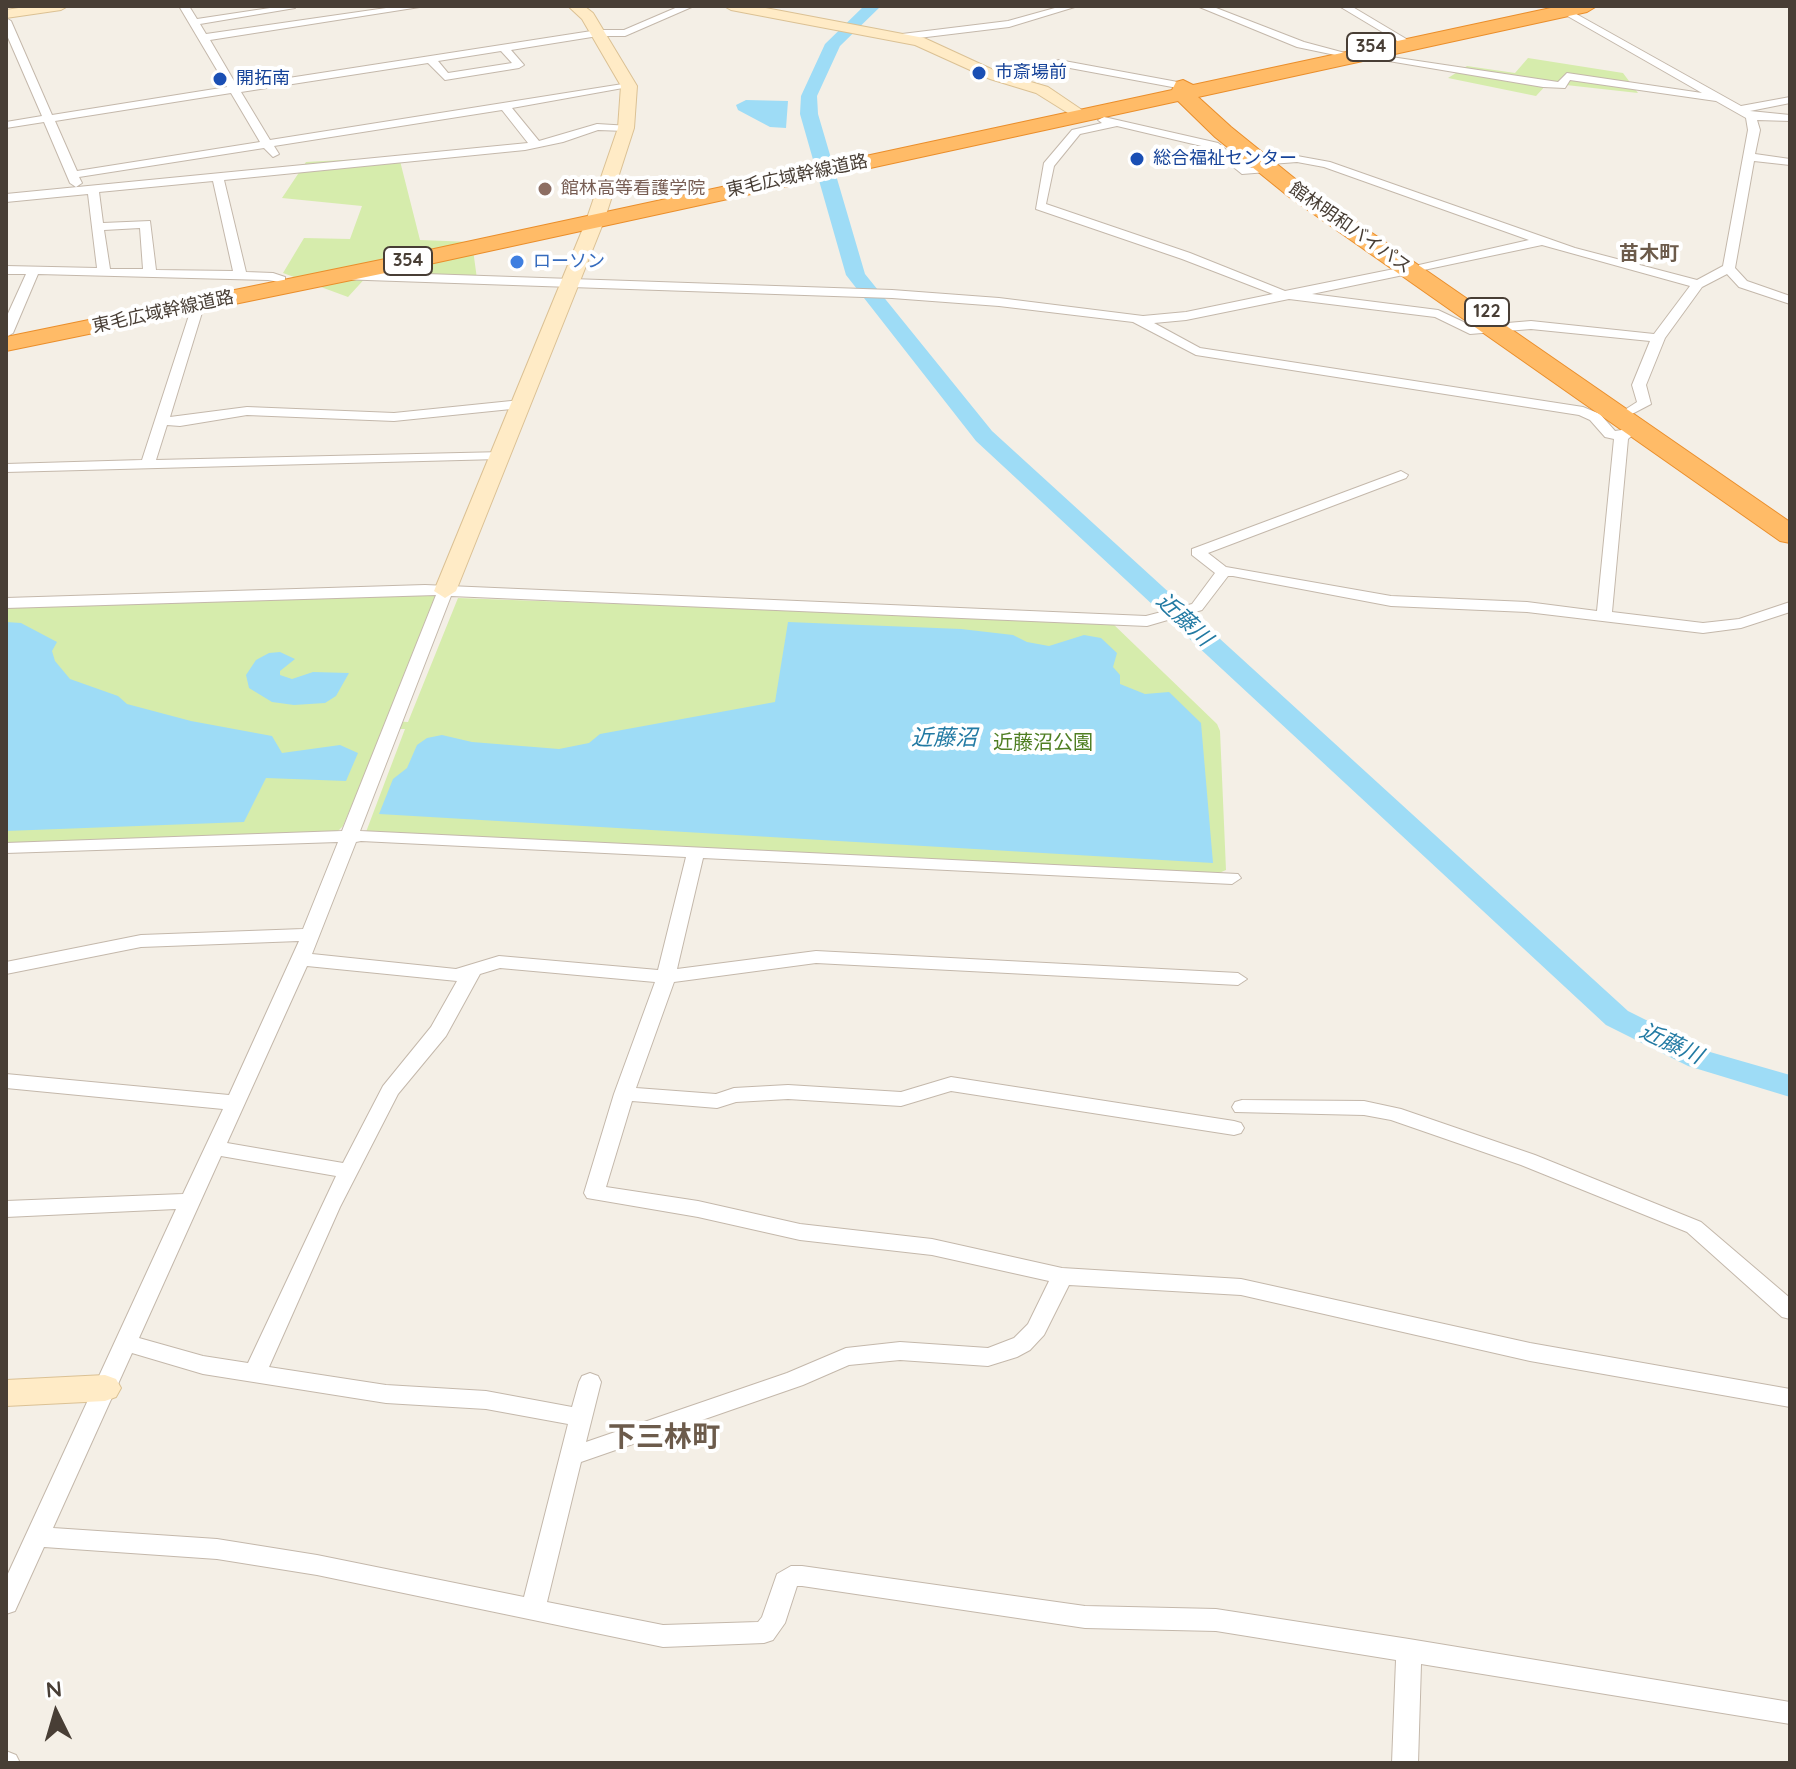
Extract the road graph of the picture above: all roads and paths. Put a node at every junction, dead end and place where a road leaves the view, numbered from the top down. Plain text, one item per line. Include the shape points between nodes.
1 (61, 6) edge
2 (184, 6) edge
3 (421, 6) edge
4 (575, 6) edge
5 (689, 6) edge
6 (731, 6) edge
7 (1073, 6) edge
8 (1202, 6) edge
9 (1344, 6) edge
10 (1587, 6) edge
11 (290, 7) edge
12 (1558, 7) edge
13 (6, 14) edge
14 (6, 21) edge
15 (194, 22) junction
16 (301, 24) junction
17 (598, 33) junction
18 (902, 37) junction
19 (203, 38) junction
20 (1406, 42) junction
21 (504, 48) junction
22 (1349, 54) junction
23 (431, 59) junction
24 (1454, 70) junction
25 (1006, 79) junction
26 (629, 86) junction
27 (234, 89) junction
28 (1187, 90) junction
29 (1727, 100) junction
30 (1790, 100) edge
31 (505, 106) junction
32 (1081, 111) junction
33 (1747, 112) junction
34 (50, 118) junction
35 (1790, 118) edge
36 (1116, 123) junction
37 (6, 125) edge
38 (626, 128) junction
39 (536, 145) junction
40 (268, 146) junction
41 (1750, 157) junction
42 (1790, 162) edge
43 (1269, 165) junction
44 (284, 171) junction
45 (73, 175) junction
46 (218, 178) junction
47 (93, 190) junction
48 (79, 191) junction
49 (6, 198) edge
50 (596, 217) junction
51 (99, 233) junction
52 (1542, 241) junction
53 (1729, 268) junction
54 (1416, 269) junction
55 (6, 270) edge
56 (34, 270) junction
57 (150, 273) junction
58 (104, 274) junction
59 (240, 275) junction
60 (338, 275) junction
61 (1716, 277) junction
62 (281, 280) junction
63 (571, 283) junction
64 (1698, 284) junction
65 (1743, 284) junction
66 (201, 293) junction
67 (1283, 294) junction
68 (1790, 300) edge
69 (1141, 320) junction
70 (1500, 327) junction
71 (6, 335) edge
72 (1658, 338) junction
73 (6, 344) edge
74 (521, 404) junction
75 (161, 421) junction
76 (1630, 426) junction
77 (499, 455) junction
78 (148, 464) junction
79 (6, 468) edge
80 (1401, 475) dead end
81 (1790, 520) edge
82 (1790, 535) edge
83 (1223, 572) junction
84 (445, 591) junction
85 (6, 603) edge
86 (1790, 607) edge
87 (1604, 618) junction
88 (348, 836) junction
89 (6, 848) edge
90 (696, 851) junction
91 (1232, 878) dead end
92 (309, 935) junction
93 (301, 959) junction
94 (6, 968) edge
95 (472, 971) junction
96 (666, 977) junction
97 (1238, 979) dead end
98 (6, 1081) edge
99 (624, 1094) junction
100 (235, 1103) junction
101 (1242, 1107) dead end
102 (1234, 1128) dead end
103 (214, 1148) junction
104 (347, 1171) junction
105 (190, 1201) junction
106 (6, 1209) edge
107 (1062, 1276) junction
108 (1790, 1311) edge
109 (125, 1343) junction
110 (255, 1373) junction
111 (590, 1382) dead end
112 (105, 1388) junction
113 (6, 1393) edge
114 (1790, 1398) edge
115 (579, 1417) junction
116 (570, 1454) junction
117 (37, 1537) junction
118 (6, 1604) edge
119 (533, 1608) junction
120 (1409, 1650) junction
121 (1790, 1713) edge
122 (1405, 1763) edge

1 - 13 street
2 - 15 street
3 - 16 street
4 - 17 street
5 - 17 street via 635,31
6 - 18 street
7 - 18 street via 1009,24
8 - 22 street via 1301,45
9 - 20 street
10 - 12 highway, 東毛広域幹線道路 / 354
11 - 15 street
11 - 16 street
12 - 20 highway, 東毛広域幹線道路 / 354
12 - 29 street
14 - 34 street
15 - 19 street
16 - 19 street
17 - 21 street
17 - 26 street
18 - 25 street
19 - 27 street
20 - 22 highway, 東毛広域幹線道路 / 354
20 - 24 street
21 - 23 street
21 - 23 street via 519,65 445,77
22 - 24 street
22 - 28 highway, 東毛広域幹線道路 / 354
23 - 27 street
24 - 29 street via 1561,86 1567,76
25 - 28 street via 1059,63
25 - 32 street via 1042,90
26 - 31 street
26 - 38 street
27 - 34 street
27 - 40 street
28 - 32 highway, 東毛広域幹線道路 / 354
28 - 43 highway, 館林明和バイパス / 122
29 - 33 street
30 - 33 street
31 - 39 street
31 - 40 street
32 - 36 street
32 - 50 highway, 東毛広域幹線道路 / 354
33 - 35 street
33 - 41 street via 1754,130
34 - 37 street
34 - 45 street
36 - 43 street via 1219,147 1246,172
36 - 67 street via 1076,132 1048,165 1040,206
38 - 39 street via 597,127
38 - 50 street
39 - 44 street
40 - 44 street
40 - 45 street
41 - 42 street
41 - 53 street
43 - 52 street via 1297,159 1326,164
43 - 54 highway, 館林明和バイパス / 122
44 - 46 street
45 - 48 street
46 - 47 street
46 - 59 street
47 - 48 street
47 - 51 street
48 - 49 street
50 - 60 highway, 東毛広域幹線道路 / 354
50 - 62 highway, 東毛広域幹線道路 / 354
50 - 63 street
51 - 57 street via 147,237
51 - 58 street
52 - 54 street
52 - 64 street
53 - 61 street
53 - 65 street
54 - 67 street
54 - 70 highway, 館林明和バイパス / 122
55 - 56 street
56 - 58 street
56 - 71 street
57 - 58 street
57 - 66 street
59 - 62 street
59 - 66 street
60 - 63 street
60 - 66 highway, 東毛広域幹線道路 / 354
61 - 64 street
61 - 65 street
62 - 66 highway, 東毛広域幹線道路 / 354
63 - 69 street via 889,294
63 - 74 street
64 - 72 street
65 - 68 street
66 - 71 highway, 東毛広域幹線道路 / 354
66 - 73 highway, 東毛広域幹線道路 / 354
66 - 75 street
67 - 69 street via 1177,318
67 - 70 street via 1429,313 1464,328
69 - 76 street via 1196,351 1583,411 1610,434
70 - 72 street via 1531,325
70 - 76 highway, 館林明和バイパス / 122
72 - 76 street via 1639,385 1646,400
74 - 75 street via 394,417 247,411
74 - 77 street
75 - 78 street
76 - 81 highway, 館林明和バイパス / 122
76 - 82 highway, 館林明和バイパス / 122
76 - 87 street
77 - 78 street
77 - 84 street
78 - 79 street
80 - 83 street via 1197,552
83 - 84 street via 1200,605 1152,620
83 - 87 street via 1391,601 1505,605
84 - 85 street
84 - 88 street
86 - 87 street via 1741,623 1703,628
88 - 89 street
88 - 90 street
88 - 92 street
90 - 91 street
90 - 96 street
92 - 93 street
92 - 94 street via 141,941
93 - 95 street via 456,975
93 - 100 street
95 - 96 street via 499,962
95 - 104 street via 439,1031 394,1085
96 - 97 street via 816,957
96 - 99 street
98 - 100 street
99 - 102 street via 717,1101 788,1092 901,1099 951,1084
99 - 107 street via 594,1193 800,1232 932,1247
100 - 103 street
101 - 108 street via 1364,1108 1528,1160 1694,1227
103 - 104 street
103 - 105 street
104 - 110 street
105 - 106 street
105 - 109 street
107 - 114 street via 1241,1287 1530,1352
107 - 116 street via 1036,1329 1009,1351 988,1357 900,1351 846,1357 592,1451
109 - 110 street
109 - 112 street
110 - 115 street via 386,1394 486,1400
111 - 115 street
112 - 113 street
112 - 117 street
115 - 116 street
116 - 119 street
117 - 118 street
117 - 119 street via 217,1549
119 - 120 street via 663,1636 758,1633 773,1623 786,1581 802,1576 1085,1617 1216,1620
120 - 121 street
120 - 122 street

